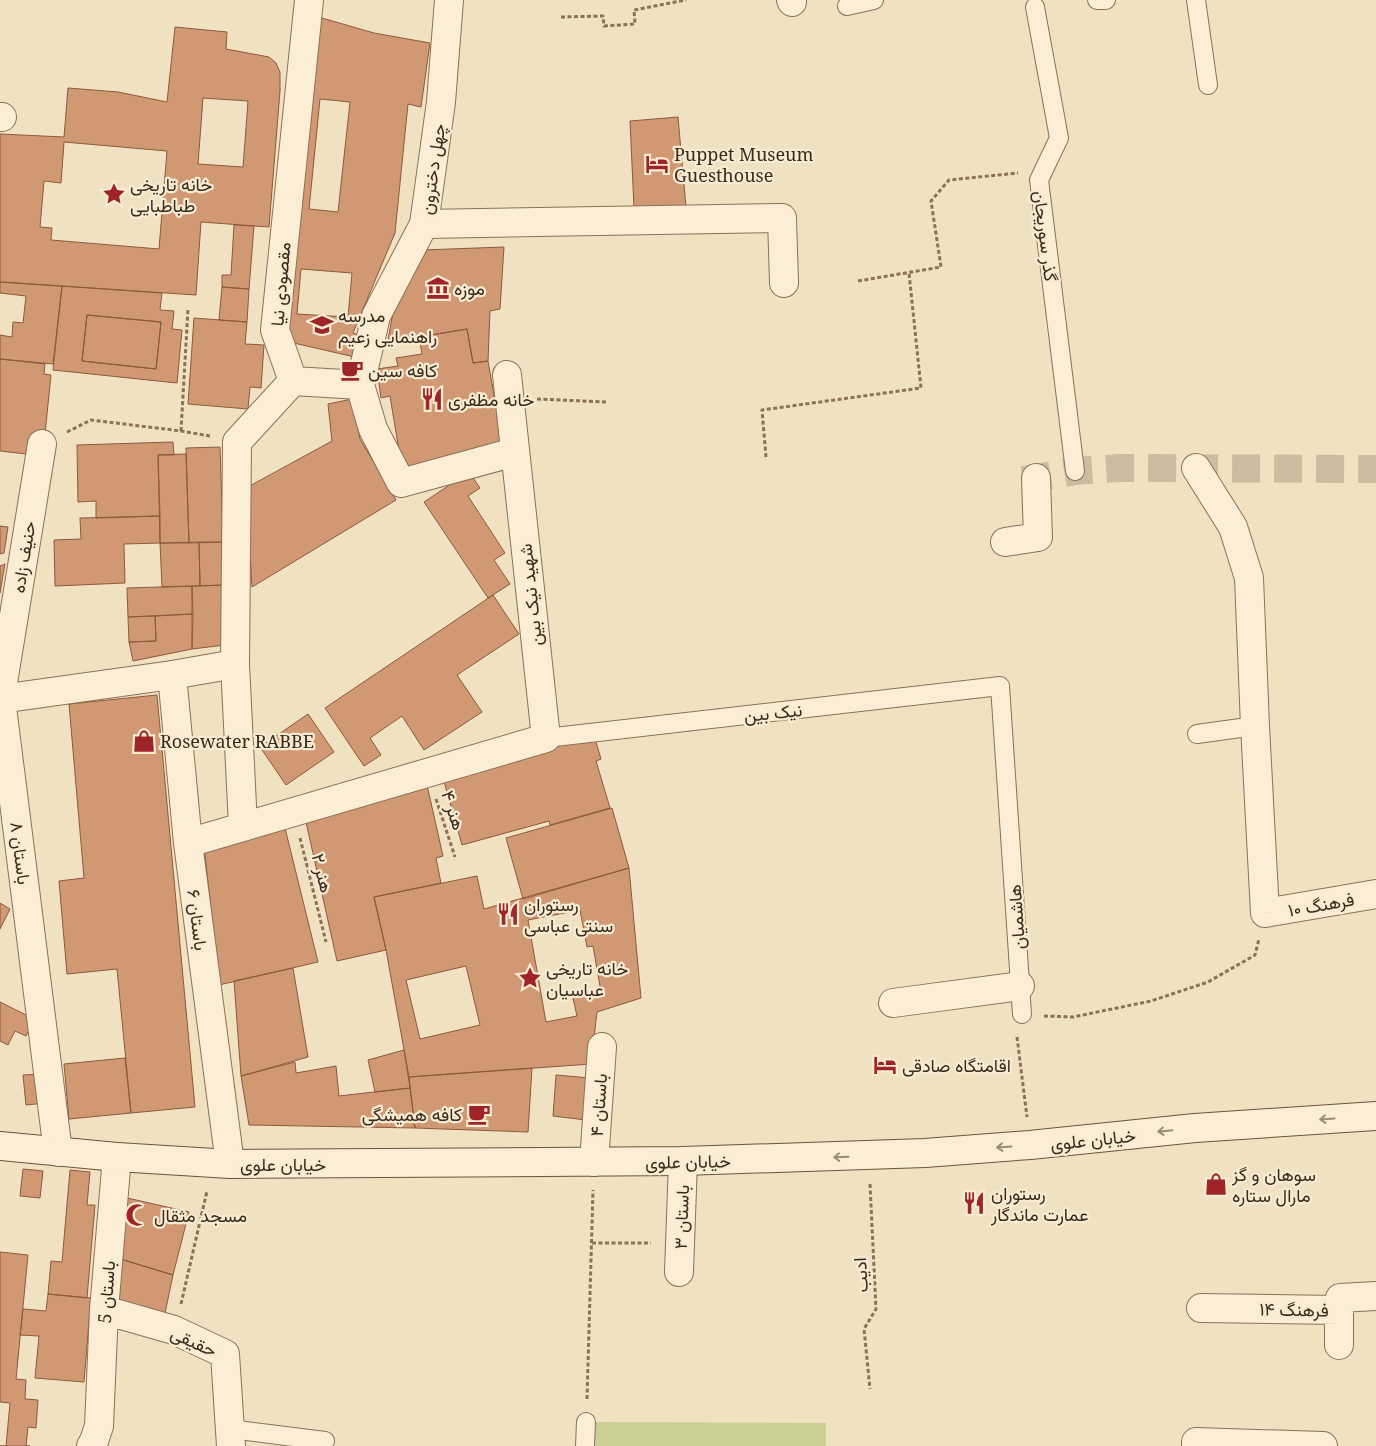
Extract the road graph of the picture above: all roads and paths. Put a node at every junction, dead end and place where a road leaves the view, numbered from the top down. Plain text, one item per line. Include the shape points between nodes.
1 (310, 0) edge
2 (449, 0) edge
3 (686, 0) edge
4 (874, 0) edge
5 (1097, 0) edge
6 (1106, 0) edge
7 (1196, 0) edge
8 (847, 6) dead end
9 (1035, 7) dead end
10 (561, 17) dead end
11 (1208, 85) dead end
12 (1043, 170) junction
13 (424, 224) junction
14 (909, 273) junction
15 (858, 282) dead end
16 (784, 283) dead end
17 (188, 309) dead end
18 (293, 380) junction
19 (360, 384) junction
20 (508, 386) joint
21 (606, 402) dead end
22 (181, 430) junction
23 (237, 442) junction
24 (42, 444) joint
25 (514, 452) junction
26 (766, 457) dead end
27 (1196, 468) dead end
28 (1075, 471) dead end
29 (1036, 478) dead end
30 (1005, 542) dead end
31 (235, 664) junction
32 (172, 676) junction
33 (1000, 686) joint
34 (1, 700) edge
35 (1255, 726) junction
36 (1197, 734) dead end
37 (546, 738) junction
38 (427, 772) junction
39 (293, 811) junction
40 (243, 826) junction
41 (188, 843) junction
42 (455, 856) dead end
43 (1376, 894) edge
44 (1265, 914) junction
45 (326, 942) dead end
46 (1020, 986) junction
47 (893, 1003) dead end
48 (1022, 1014) junction
49 (602, 1047) dead end
50 (1376, 1116) edge
51 (1030, 1145) junction
52 (0, 1146) edge
53 (58, 1152) junction
54 (869, 1156) junction
55 (117, 1157) junction
56 (594, 1162) junction
57 (683, 1162) junction
58 (221, 1164) junction
59 (652, 1242) dead end
60 (592, 1243) junction
61 (679, 1272) dead end
62 (1376, 1296) edge
63 (1201, 1308) dead end
64 (104, 1310) junction
65 (1339, 1310) junction
66 (174, 1330) junction
67 (1339, 1345) dead end
68 (870, 1389) dead end
69 (586, 1422) joint
70 (95, 1436) edge
71 (230, 1438) edge
72 (325, 1442) dead end
73 (1259, 1445) edge
74 (585, 1446) edge
75 (1196, 1446) edge
76 (1323, 1446) edge

1 - 18 street, مقصودی نیا via 275,330
2 - 13 street, چهل دخترون via 441,102
3 - 10 path via 634,10 634,24 604,26 603,16
4 - 8 lane
5 - 6 lane
7 - 11 lane
9 - 12 lane, گذر سوریجان via 1059,138
12 - 14 path via 950,180 931,201 941,267
12 - 28 lane, گذر سوریجان via 1039,180
13 - 16 street via 782,218
13 - 19 street, چهل دخترون via 376,316
14 - 15 path
14 - 26 path via 921,388 762,410
17 - 22 path
18 - 19 street
18 - 23 street
19 - 25 street via 373,429 401,483
20 - 21 path
20 - 25 street, شهید نیک بین
22 - 23 path
22 - 24 path via 91,420
23 - 31 street
24 - 34 street, حنیف زاده
25 - 37 street, شهید نیک بین
27 - 35 street via 1233,527 1249,578
29 - 30 street via 1038,537
31 - 32 street
31 - 40 street
32 - 34 street
32 - 41 street, باستان ۶
33 - 37 lane, نیک بین
33 - 46 lane, هاشمیان
34 - 53 street, باستان ۸
35 - 36 lane
35 - 44 street
37 - 38 street
38 - 39 street
38 - 42 path, هنر ۴
39 - 40 street
39 - 45 path, هنر ۲
40 - 41 street
41 - 58 street, باستان ۶
43 - 44 street, فرهنگ ۱۰
44 - 48 path via 1255,955 1208,982 1151,1001 1073,1017
46 - 47 street
46 - 48 lane, هاشمیان
48 - 51 path via 1016,1028
49 - 56 street, باستان ۴
50 -> 51 street, خیابان علوی via 1195,1128
51 -> 54 street, خیابان علوی
52 - 53 street, خیابان علوی
53 - 55 street, خیابان علوی
54 -> 57 street, خیابان علوی
54 - 68 path, ادیب via 876,1309 864,1329
55 - 58 street, خیابان علوی
55 - 64 street, باستان 5
56 - 57 street, خیابان علوی
56 - 58 street, خیابان علوی
56 - 60 path
57 - 61 street, باستان ۳
58 - 66 path
59 - 60 path
60 - 69 path
62 - 65 street, فرهنگ ۱۴ via 1340,1298
63 - 65 street, فرهنگ ۱۴
64 - 66 street, حقیقی
64 - 70 street, باستان 5
65 - 67 street
66 - 71 street, حقیقی via 225,1354
69 - 74 lane
71 - 72 lane
73 - 75 street via 1196,1442
73 - 76 street

